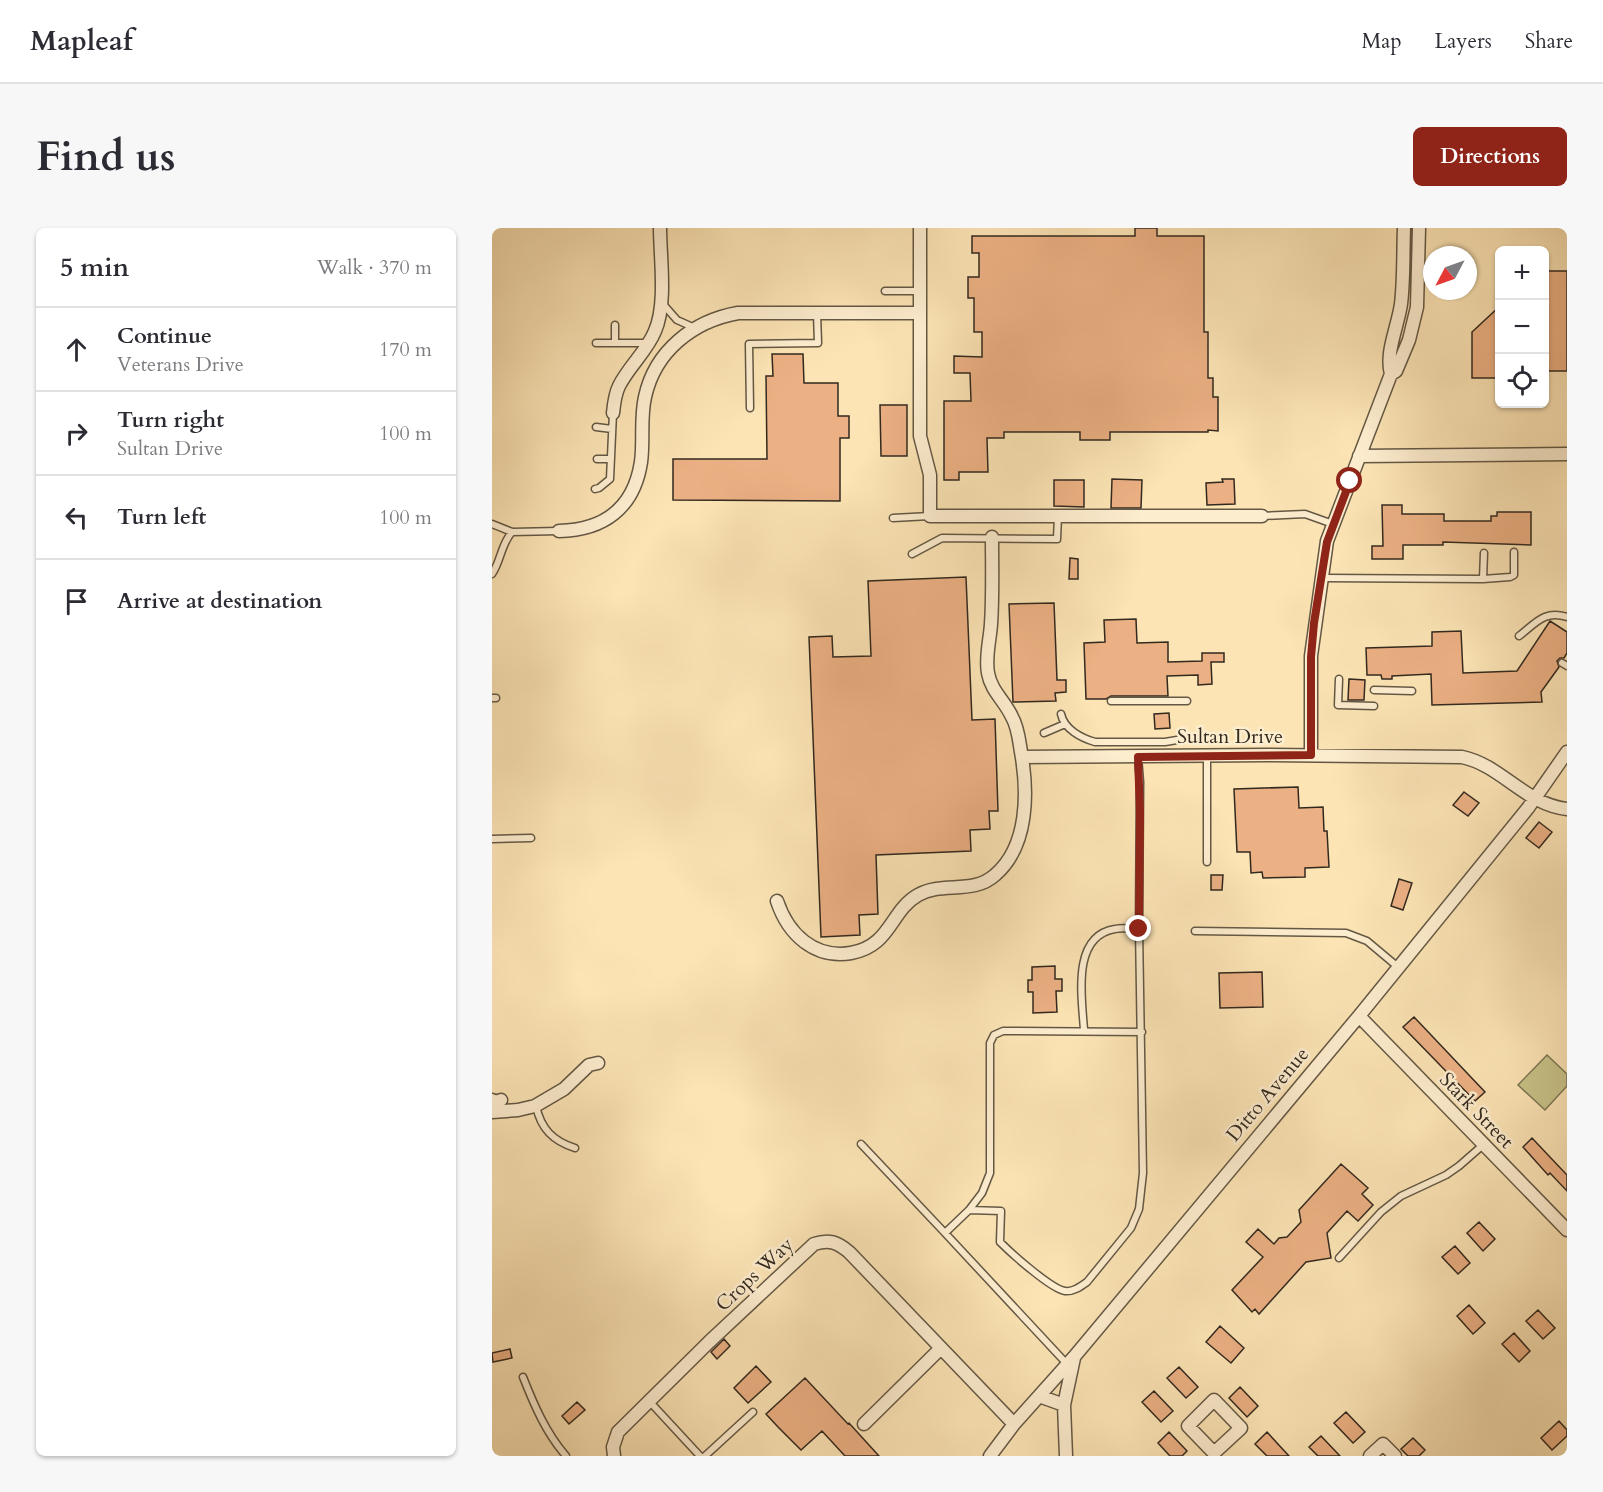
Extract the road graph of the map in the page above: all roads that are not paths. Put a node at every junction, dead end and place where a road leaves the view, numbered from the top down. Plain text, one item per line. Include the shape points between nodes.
1 (660, 228) edge
2 (920, 228) edge
3 (1404, 228) edge
4 (1419, 228) edge
5 (885, 291) dead end
6 (920, 291) junction
7 (661, 302) junction
8 (817, 313) junction
9 (920, 313) junction
10 (615, 326) dead end
11 (695, 328) junction
12 (596, 343) dead end
13 (615, 343) junction
14 (650, 343) junction
15 (1391, 374) junction
16 (750, 408) dead end
17 (613, 413) joint
18 (596, 428) dead end
19 (612, 429) junction
20 (1567, 454) edge
21 (1359, 456) junction
22 (597, 459) dead end
23 (611, 459) junction
24 (595, 489) dead end
25 (1058, 515) junction
26 (930, 516) junction
27 (1262, 516) joint
28 (892, 518) dead end
29 (492, 524) edge
30 (1333, 524) junction
31 (559, 531) joint
32 (512, 532) junction
33 (992, 537) junction
34 (1514, 552) dead end
35 (1485, 553) dead end
36 (912, 554) dead end
37 (492, 574) edge
38 (1322, 578) junction
39 (1483, 579) junction
40 (1567, 617) edge
41 (1519, 636) dead end
42 (1339, 679) dead end
43 (1374, 690) dead end
44 (1412, 691) dead end
45 (1111, 701) dead end
46 (1186, 701) dead end
47 (1374, 706) dead end
48 (1061, 714) dead end
49 (1065, 724) junction
50 (1044, 733) dead end
51 (1188, 738) dead end
52 (1567, 752) edge
53 (1207, 755) junction
54 (1311, 755) junction
55 (1022, 757) junction
56 (1138, 757) junction
57 (1535, 798) junction
58 (1567, 808) edge
59 (531, 838) dead end
60 (492, 839) edge
61 (1207, 862) dead end
62 (777, 901) dead end
63 (1139, 929) junction
64 (1195, 931) dead end
65 (1399, 967) junction
66 (1359, 1016) junction
67 (1084, 1030) junction
68 (1142, 1032) junction
69 (598, 1063) dead end
70 (536, 1106) junction
71 (492, 1112) edge
72 (861, 1144) dead end
73 (1483, 1145) junction
74 (575, 1148) dead end
75 (969, 1210) junction
76 (1567, 1230) edge
77 (945, 1233) junction
78 (1339, 1258) dead end
79 (941, 1348) junction
80 (1071, 1360) junction
81 (523, 1377) dead end
82 (1039, 1396) junction
83 (650, 1402) junction
84 (1064, 1405) junction
85 (753, 1412) dead end
86 (864, 1424) dead end
87 (1014, 1424) junction
88 (566, 1456) edge
89 (614, 1456) edge
90 (700, 1456) edge
91 (705, 1456) edge
92 (990, 1456) edge
93 (1066, 1456) edge
94 (1370, 1456) edge
95 (1395, 1456) edge

1 - 7 street
2 - 6 street
3 - 15 street via 1401,306 1388,364
4 - 15 street via 1417,308 1409,340 1396,371
5 - 6 lane
6 - 9 street
7 - 11 lane via 677,320
7 - 14 street
8 - 9 street
8 - 11 street via 738,313
8 - 16 lane via 818,343 749,344
9 - 26 street via 920,436 930,475
10 - 13 lane
11 - 31 street via 672,346 649,381 642,416 641,461 623,506 601,523 578,531
12 - 13 lane
13 - 14 lane
14 - 17 street via 620,385
15 - 21 street
17 - 19 lane
18 - 19 lane
19 - 23 lane
20 - 21 street
21 - 30 street
22 - 23 lane
23 - 24 lane via 610,480
25 - 26 street
25 - 27 street
25 - 33 lane via 1057,538
26 - 28 lane
27 - 30 lane via 1305,514
29 - 32 lane
30 - 38 street
31 - 32 lane
32 - 37 lane via 505,539
33 - 36 lane via 942,538
33 - 55 street via 988,674 1012,716
34 - 39 lane via 1514,575
35 - 39 lane
38 - 39 lane
38 - 54 street via 1311,657
40 - 41 lane via 1544,616
42 - 47 lane via 1338,705
43 - 44 lane
45 - 46 lane
48 - 49 lane
49 - 50 lane
49 - 51 lane via 1095,742 1165,742
52 - 57 street, Ditto Avenue
53 - 54 street, Sultan Drive
53 - 56 street, Sultan Drive
53 - 61 lane
54 - 57 street, Sultan Drive via 1462,757 1486,765
55 - 56 street, Sultan Drive
55 - 62 street via 1026,791 1020,833 1011,855 995,876 968,888 930,890 916,896 876,942 844,954 818,950 795,935 781,915
56 - 63 lane
57 - 58 street, Sultan Drive
57 - 65 street, Ditto Avenue
59 - 60 lane
63 - 67 lane via 1116,928 1090,943 1082,983
63 - 68 lane
64 - 65 lane via 1346,933 1367,941
65 - 66 street, Ditto Avenue
66 - 73 street, Stark Street
66 - 80 street, Ditto Avenue
67 - 68 lane
67 - 75 lane via 1003,1031 992,1038 990,1173
68 - 75 lane via 1143,1173 1139,1209 1125,1237 1087,1282 1067,1292 1055,1288 1000,1242 1001,1211
69 - 70 street
70 - 71 street
70 - 74 lane via 543,1127 552,1137
72 - 77 lane
73 - 76 street, Stark Street
73 - 78 lane via 1446,1175 1401,1196
75 - 77 lane
77 - 80 lane
79 - 83 street, Crops Way via 849,1252 832,1241 822,1242 814,1245 709,1342
79 - 86 street
79 - 87 street, Crops Way
80 - 82 street, Ditto Avenue
80 - 84 street
81 - 88 lane via 534,1406
82 - 84 street
82 - 87 street, Ditto Avenue
83 - 89 street, Crops Way via 618,1432
83 - 90 lane
84 - 93 street
85 - 91 lane
87 - 92 street, Ditto Avenue
94 - 95 street via 1383,1444

